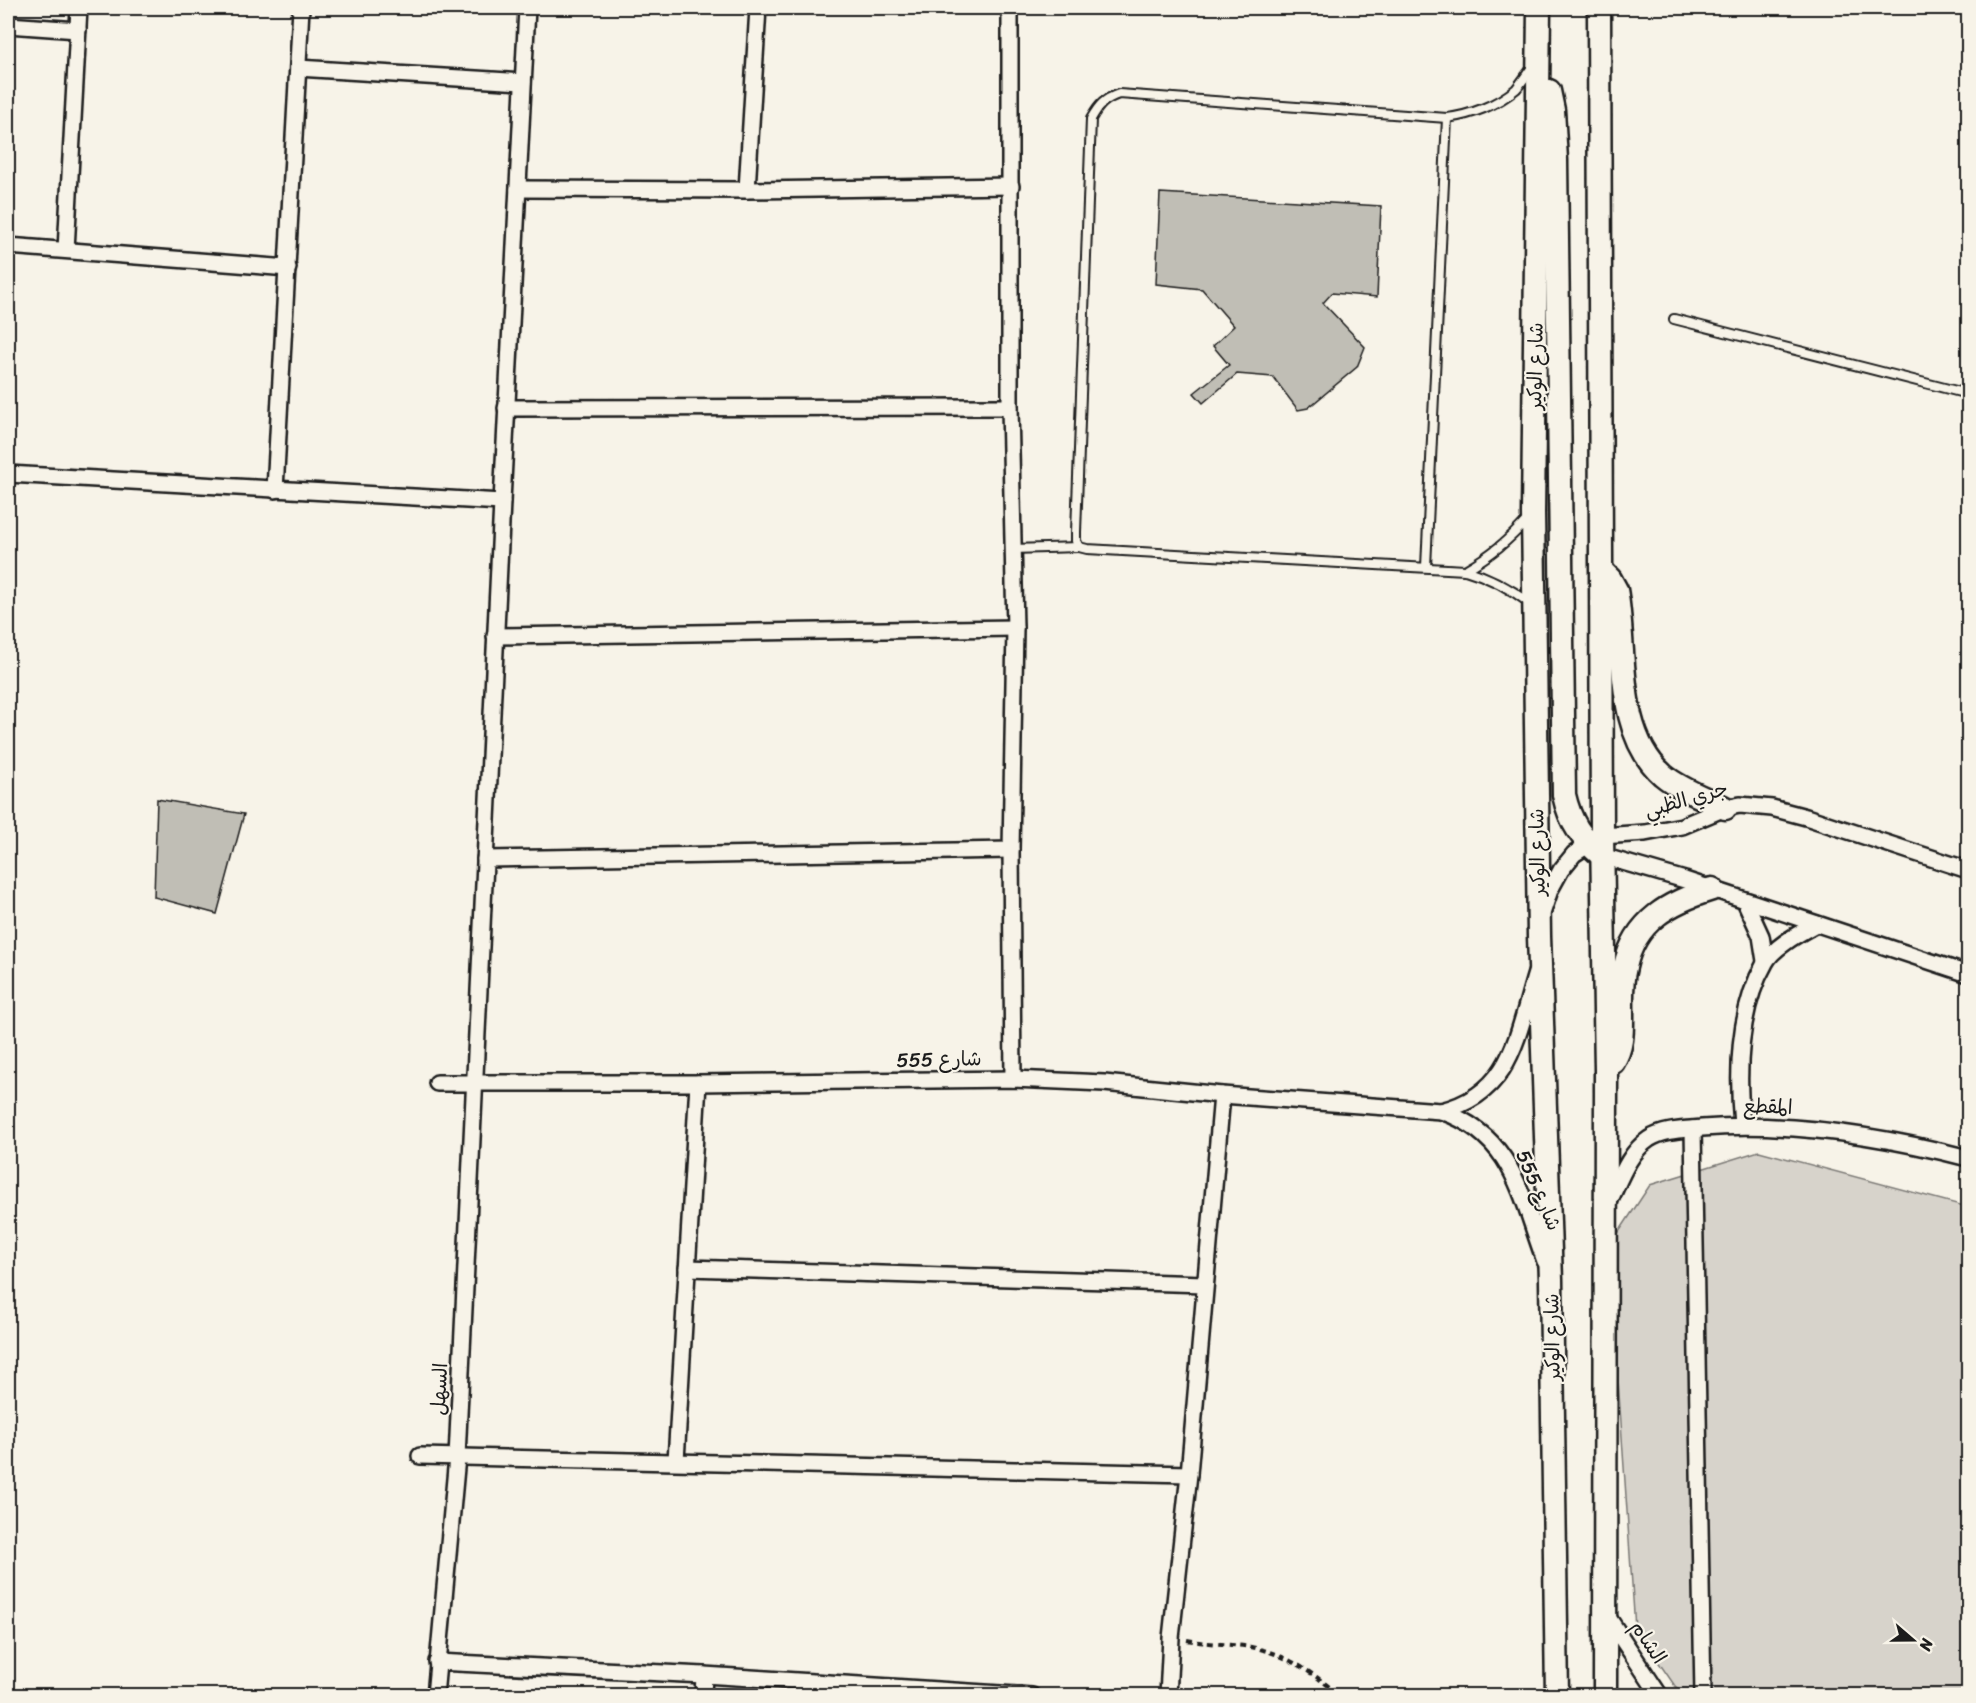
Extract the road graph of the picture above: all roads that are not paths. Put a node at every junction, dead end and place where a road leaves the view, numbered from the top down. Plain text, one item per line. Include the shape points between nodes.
1 (79, 8) edge
2 (302, 8) edge
3 (527, 8) edge
4 (758, 8) edge
5 (1010, 8) edge
6 (1539, 8) edge
7 (1599, 8) edge
8 (8, 25) edge
9 (78, 30) junction
10 (1539, 58) junction
11 (298, 68) junction
12 (523, 82) junction
13 (1447, 118) junction
14 (1011, 186) junction
15 (518, 189) junction
16 (747, 189) junction
17 (8, 246) edge
18 (66, 250) junction
19 (288, 268) junction
20 (1674, 319) dead end
21 (1968, 394) edge
22 (1010, 407) junction
23 (506, 408) junction
24 (8, 474) edge
25 (275, 490) junction
26 (502, 502) junction
27 (1533, 513) junction
28 (1079, 547) junction
29 (1013, 549) junction
30 (1425, 567) junction
31 (1601, 569) junction
32 (1465, 570) junction
33 (1534, 607) junction
34 (1015, 627) junction
35 (495, 636) junction
36 (1725, 808) junction
37 (1598, 845) junction
38 (1011, 850) junction
39 (485, 859) junction
40 (1968, 870) edge
41 (1712, 889) junction
42 (1745, 901) junction
43 (1816, 924) junction
44 (1539, 936) junction
45 (1539, 961) junction
46 (1765, 961) junction
47 (1968, 974) edge
48 (1606, 1070) junction
49 (1013, 1079) junction
50 (437, 1083) dead end
51 (698, 1083) junction
52 (475, 1084) junction
53 (1222, 1095) junction
54 (1441, 1111) junction
55 (1742, 1125) junction
56 (1693, 1129) junction
57 (1968, 1158) edge
58 (1605, 1209) junction
59 (687, 1268) junction
60 (1551, 1280) junction
61 (1205, 1284) junction
62 (420, 1456) dead end
63 (457, 1457) junction
64 (676, 1461) junction
65 (1189, 1474) junction
66 (1604, 1612) junction
67 (437, 1662) junction
68 (705, 1675) junction
69 (965, 1694) edge
70 (435, 1695) edge
71 (703, 1695) edge
72 (1032, 1695) edge
73 (1168, 1695) edge
74 (1557, 1695) edge
75 (1605, 1695) edge
76 (1660, 1695) edge
77 (1703, 1695) edge

1 - 9 street
2 - 11 street
3 - 12 street, السهل
4 - 16 street
5 - 14 street
6 - 10 main road, شارع الوكير
7 - 31 main road
8 - 9 street
9 - 18 street
10 - 13 lane via 1517,87 1502,99 1466,116
10 - 27 main road, شارع الوكير
10 - 37 main road via 1553,110 1556,160 1564,795 1577,830
11 - 12 street
11 - 19 street
12 - 15 street, السهل
13 - 28 lane via 1119,94 1099,105 1091,119 1076,532
13 - 30 lane
14 - 16 street
14 - 22 street
15 - 16 street
15 - 23 street, السهل
17 - 18 street
18 - 19 street
19 - 25 street
20 - 21 lane
22 - 23 street
22 - 29 street
23 - 26 street, السهل
24 - 25 street
25 - 26 street
26 - 35 street, السهل
27 - 32 lane via 1509,540
27 - 33 main road, شارع الوكير
28 - 29 lane
28 - 30 lane
29 - 34 street
30 - 32 lane
31 - 36 main road via 1616,590 1628,713 1638,740 1665,776
31 - 37 main road
32 - 33 lane via 1509,587
33 - 44 main road, شارع الوكير
34 - 35 street
34 - 38 street
35 - 39 street, السهل
36 - 37 street, جري الظبي via 1682,826
36 - 40 street, جري الظبي via 1772,808
37 - 41 street
37 - 44 street via 1574,854 1561,870 1543,910
37 - 48 main road
38 - 39 street
38 - 49 street
39 - 52 street, السهل
41 - 42 street
41 - 48 main road via 1664,908 1634,941 1625,966 1619,1049
42 - 43 street
42 - 46 street via 1761,936
43 - 46 street
43 - 47 street
44 - 45 main road, شارع الوكير
45 - 54 street, شارع 555 via 1503,1069 1471,1100
45 - 60 main road, شارع الوكير
46 - 55 street via 1744,1025 1739,1091
48 - 58 main road
49 - 51 street, شارع 555
49 - 53 street, شارع 555
50 - 52 street, شارع 555
51 - 52 street, شارع 555
51 - 59 street
52 - 63 street, السهل
53 - 54 street, شارع 555
53 - 61 street
54 - 60 street, شارع 555 via 1482,1132 1501,1153 1515,1178
55 - 56 street, المقطع
55 - 57 street, المقطع via 1831,1131
56 - 58 street, المقطع via 1659,1133 1643,1143
56 - 77 street
58 - 66 main road
59 - 61 street
59 - 64 street
60 - 74 main road, شارع الوكير
61 - 65 street
62 - 63 street
63 - 64 street
63 - 67 street, السهل
64 - 65 street
65 - 73 street
66 - 75 main road
66 - 76 street, الشام
67 - 68 street
67 - 70 street, السهل
68 - 69 street
68 - 71 street
69 - 72 street

